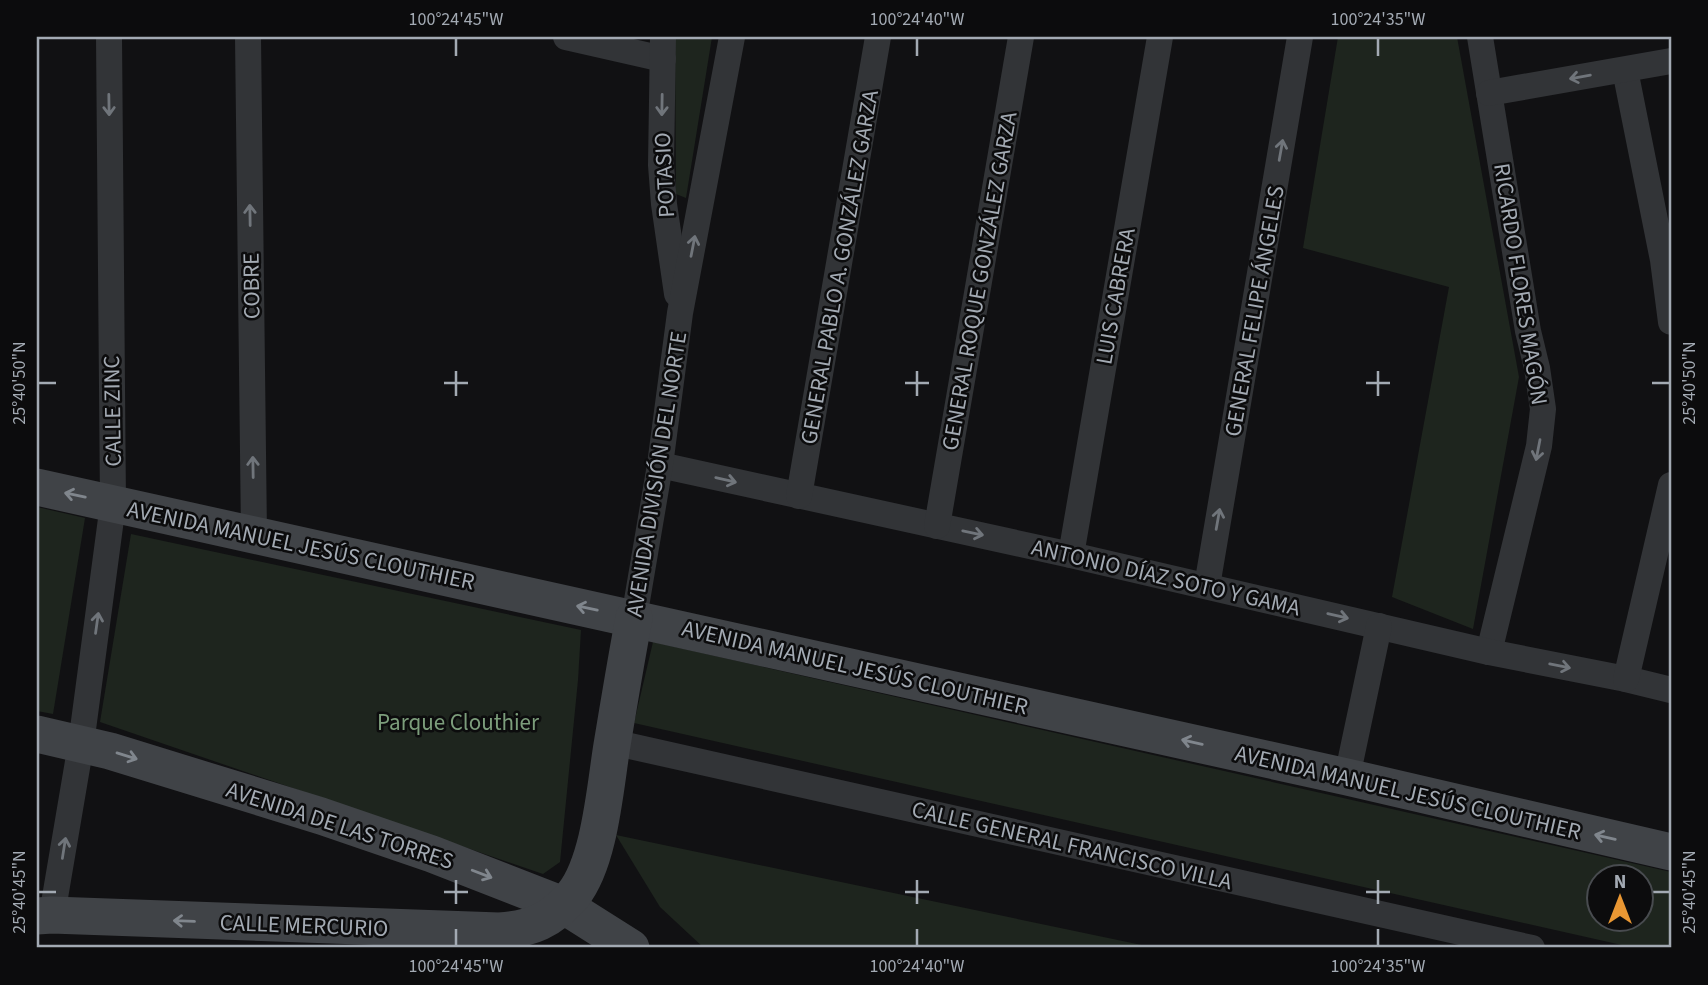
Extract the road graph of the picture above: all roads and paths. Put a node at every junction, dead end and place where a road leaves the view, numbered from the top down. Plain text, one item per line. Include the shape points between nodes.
1 (109, 37) edge
2 (248, 37) edge
3 (566, 37) edge
4 (732, 37) edge
5 (878, 37) edge
6 (1021, 37) edge
7 (1160, 37) edge
8 (1480, 37) edge
9 (1293, 38) edge
10 (663, 48) edge
11 (1671, 61) edge
12 (1625, 69) junction
13 (1489, 93) junction
14 (680, 313) junction
15 (1671, 322) edge
16 (660, 465) junction
17 (1671, 485) edge
18 (37, 487) edge
19 (799, 496) junction
20 (113, 504) junction
21 (937, 526) junction
22 (254, 535) junction
23 (1071, 555) junction
24 (1207, 586) junction
25 (634, 618) junction
26 (1379, 626) junction
27 (1489, 652) junction
28 (1626, 679) junction
29 (1671, 690) edge
30 (37, 734) edge
31 (612, 742) junction
32 (81, 744) junction
33 (1347, 777) junction
34 (1671, 852) edge
35 (563, 905) junction
36 (45, 927) edge
37 (631, 948) edge
38 (1532, 948) edge

1 -> 20 street, CALLE ZINC
22 -> 2 street, COBRE
3 - 10 street
14 -> 4 street, AVENIDA DIVISIÓN DEL NORTE
5 - 19 street, GENERAL PABLO A. GONZÁLEZ GARZA
6 - 21 street, GENERAL ROQUE GONZÁLEZ GARZA
7 - 23 street, LUIS CABRERA
8 - 13 street, RICARDO FLORES MAGÓN
24 -> 9 street, GENERAL FELIPE ÁNGELES
10 -> 14 street, POTASIO via 664,204
11 - 12 street
12 -> 13 street
12 - 15 street
13 -> 27 street, RICARDO FLORES MAGÓN via 1543,409 1539,446
14 - 16 street, AVENIDA DIVISIÓN DEL NORTE
16 -> 19 street, ANTONIO DÍAZ SOTO Y GAMA
16 - 25 street, AVENIDA DIVISIÓN DEL NORTE
17 - 28 street
20 -> 18 street, AVENIDA MANUEL JESÚS CLOUTHIER
19 - 21 street, ANTONIO DÍAZ SOTO Y GAMA
20 - 22 street, AVENIDA MANUEL JESÚS CLOUTHIER
32 -> 20 street, CALLE ZINC
21 -> 23 street, ANTONIO DÍAZ SOTO Y GAMA
25 -> 22 street, AVENIDA MANUEL JESÚS CLOUTHIER
23 - 24 street, ANTONIO DÍAZ SOTO Y GAMA
24 -> 26 street, ANTONIO DÍAZ SOTO Y GAMA
25 - 31 street, AVENIDA DIVISIÓN DEL NORTE
33 -> 25 street, AVENIDA MANUEL JESÚS CLOUTHIER
26 - 27 street, ANTONIO DÍAZ SOTO Y GAMA
26 - 33 street
27 -> 28 street, ANTONIO DÍAZ SOTO Y GAMA
28 - 29 street, ANTONIO DÍAZ SOTO Y GAMA
30 - 32 street, AVENIDA DE LAS TORRES
31 - 35 street, AVENIDA DIVISIÓN DEL NORTE via 597,837 582,881
31 - 38 street, CALLE GENERAL FRANCISCO VILLA
32 -> 35 street, AVENIDA DE LAS TORRES via 321,816
36 -> 32 street, CALLE ZINC
34 -> 33 street, AVENIDA MANUEL JESÚS CLOUTHIER
35 -> 36 street, CALLE MERCURIO via 531,927 499,931
35 - 37 street, AVENIDA DE LAS TORRES

